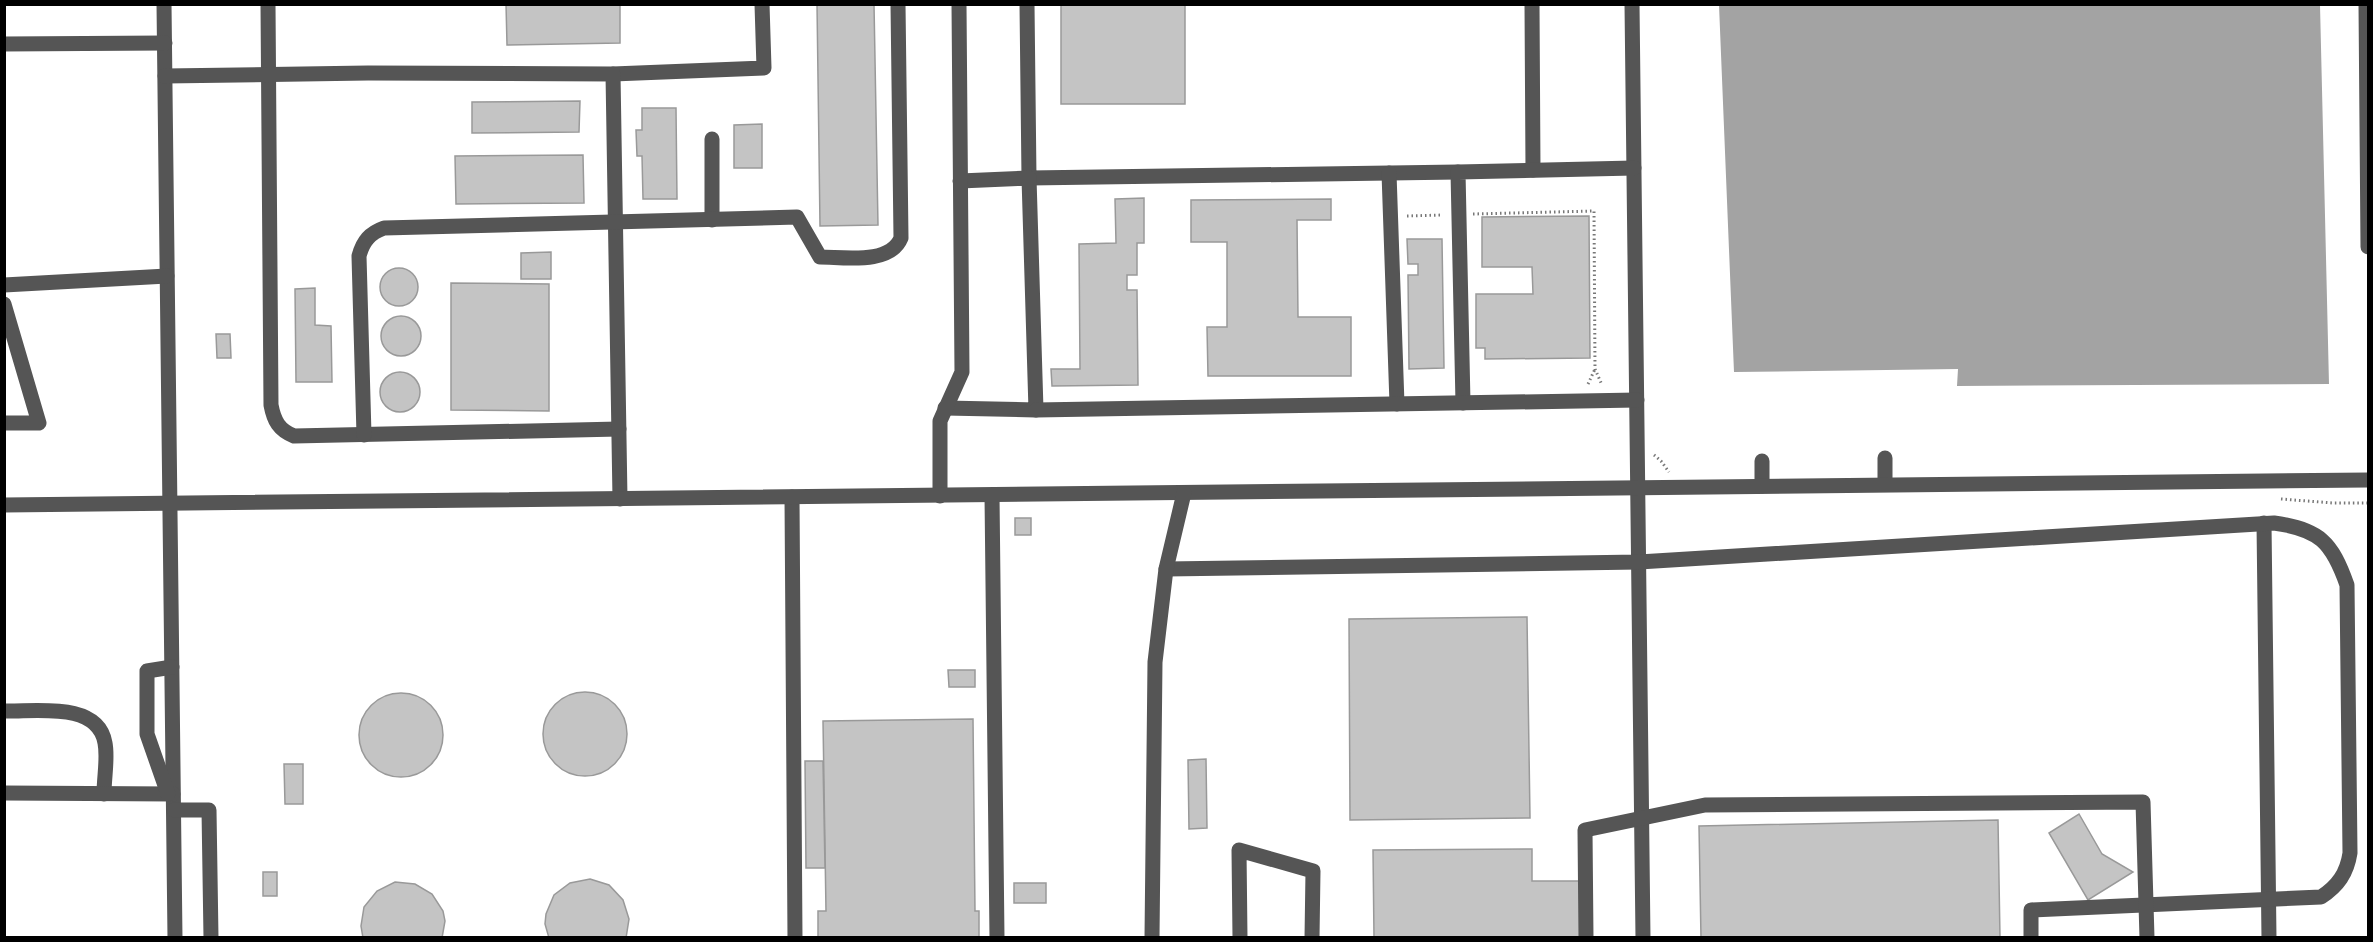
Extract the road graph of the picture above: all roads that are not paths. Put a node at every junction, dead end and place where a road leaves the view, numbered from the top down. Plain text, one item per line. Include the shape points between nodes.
1 (164, 4) edge
2 (267, 4) edge
3 (762, 4) edge
4 (898, 4) edge
5 (958, 4) edge
6 (1027, 4) edge
7 (1532, 4) edge
8 (1632, 4) edge
9 (2366, 4) edge
10 (165, 43) junction
11 (4, 44) edge
12 (613, 74) junction
13 (267, 75) junction
14 (165, 76) junction
15 (712, 139) dead end
16 (1634, 168) junction
17 (1533, 170) junction
18 (1458, 172) junction
19 (1389, 173) junction
20 (1029, 178) junction
21 (960, 181) junction
22 (712, 220) junction
23 (616, 223) junction
24 (2368, 247) edge
25 (168, 276) junction
26 (4, 285) edge
27 (4, 304) edge
28 (1637, 400) junction
29 (1463, 403) junction
30 (1397, 404) junction
31 (945, 408) junction
32 (1036, 410) junction
33 (4, 423) edge
34 (619, 429) junction
35 (364, 435) junction
36 (1885, 458) dead end
37 (1762, 461) dead end
38 (2368, 480) edge
39 (1885, 484) junction
40 (1762, 486) junction
41 (1639, 487) junction
42 (1184, 493) junction
43 (992, 495) junction
44 (940, 496) junction
45 (792, 497) junction
46 (620, 499) junction
47 (170, 504) junction
48 (4, 505) edge
49 (2264, 523) junction
50 (1639, 562) junction
51 (1166, 569) junction
52 (172, 668) junction
53 (4, 711) edge
54 (4, 793) edge
55 (104, 794) junction
56 (170, 794) junction
57 (174, 810) junction
58 (1642, 819) junction
59 (2269, 899) junction
60 (2147, 905) junction
61 (175, 938) edge
62 (211, 938) edge
63 (795, 938) edge
64 (997, 938) edge
65 (1152, 938) edge
66 (1240, 938) edge
67 (1312, 938) edge
68 (1586, 938) edge
69 (1643, 938) edge
70 (2031, 938) edge
71 (2147, 938) edge
72 (2269, 938) edge

1 - 10 lane
2 - 13 lane
3 - 12 lane via 764,68
4 - 22 lane via 898,246 878,256 820,257 797,217
5 - 21 lane
6 - 20 lane
7 - 17 lane
8 - 16 lane
9 - 24 lane
10 - 11 lane
10 - 14 lane
12 - 13 lane
12 - 23 lane
13 - 14 lane
13 - 35 lane via 273,416 277,426 294,436
14 - 25 lane
15 - 22 lane
16 - 17 lane
16 - 28 lane
17 - 18 lane
18 - 19 lane
18 - 29 lane
19 - 20 lane
19 - 30 lane
20 - 21 lane
20 - 32 lane
21 - 31 lane via 962,372
22 - 23 lane
23 - 34 lane
23 - 35 lane via 375,231 366,239 359,256
25 - 26 lane
25 - 47 lane
27 - 33 lane via 39,423
28 - 29 lane
28 - 41 lane
29 - 30 lane
30 - 32 lane
31 - 32 lane
31 - 44 lane via 940,421
34 - 35 lane
34 - 46 lane
36 - 39 lane
37 - 40 lane
38 - 39 lane
39 - 40 lane
40 - 41 lane
41 - 42 lane
41 - 50 lane
42 - 43 lane
42 - 51 lane
43 - 44 lane
43 - 64 lane
44 - 45 lane
45 - 46 lane
45 - 63 lane
46 - 47 lane
47 - 48 lane
47 - 52 lane
49 - 50 lane
49 - 59 lane
49 - 59 lane via 2299,526 2322,539 2338,558 2347,585 2348,866 2333,889 2321,897
50 - 51 lane
50 - 58 lane
51 - 65 lane via 1155,662
52 - 56 lane
52 - 56 lane via 147,671 147,734
53 - 55 lane via 69,712 94,722 106,744
54 - 55 lane
55 - 56 lane
56 - 57 lane
57 - 61 lane
57 - 62 lane via 209,810
58 - 60 lane via 1705,805 2143,802
58 - 68 lane via 1585,830
58 - 69 lane
59 - 60 lane
59 - 72 lane
60 - 70 lane via 2031,910
60 - 71 lane
66 - 67 lane via 1239,850 1313,871

